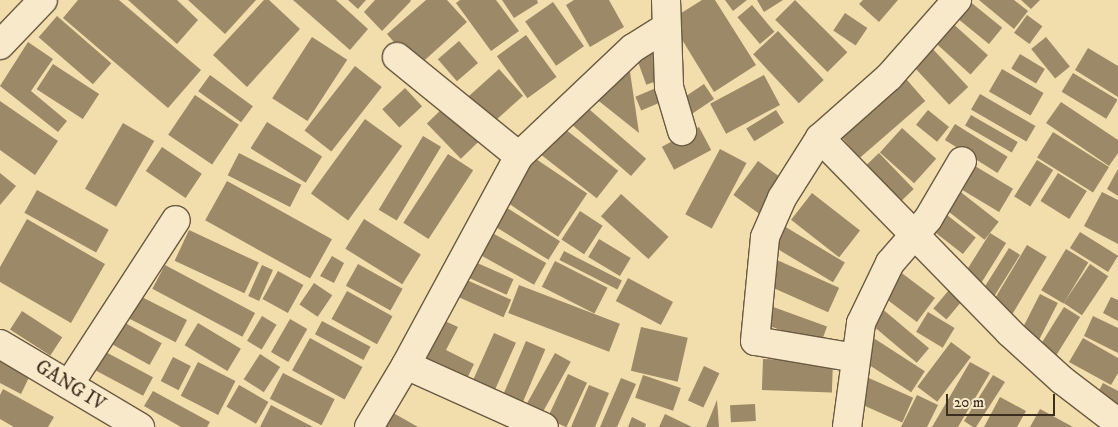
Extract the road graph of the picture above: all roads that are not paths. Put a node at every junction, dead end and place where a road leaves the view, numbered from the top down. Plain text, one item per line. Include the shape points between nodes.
1 (43, 0) edge
2 (666, 0) edge
3 (956, 0) edge
4 (665, 28) junction
5 (0, 45) edge
6 (397, 58) dead end
7 (682, 131) dead end
8 (820, 138) junction
9 (519, 156) junction
10 (962, 161) dead end
11 (176, 220) dead end
12 (914, 234) junction
13 (0, 344) edge
14 (856, 358) junction
15 (406, 365) junction
16 (70, 383) junction
17 (99, 417) edge
18 (1118, 424) edge
19 (140, 427) edge
20 (369, 427) edge
21 (544, 427) edge
22 (847, 427) edge

1 - 5 street
2 - 4 street
3 - 8 street via 889,77
4 - 7 street via 669,87
4 - 9 street via 633,48
6 - 9 street
8 - 12 street
8 - 14 street via 782,198 764,236 755,341
9 - 15 street
10 - 12 street via 928,219
11 - 16 street
12 - 14 street via 890,262 872,298 861,323
12 - 18 street via 1009,332
13 - 16 street, GANG IV
14 - 22 street
15 - 20 street
15 - 21 street
16 - 17 street, GANG IV
17 - 19 street, GANG IV

